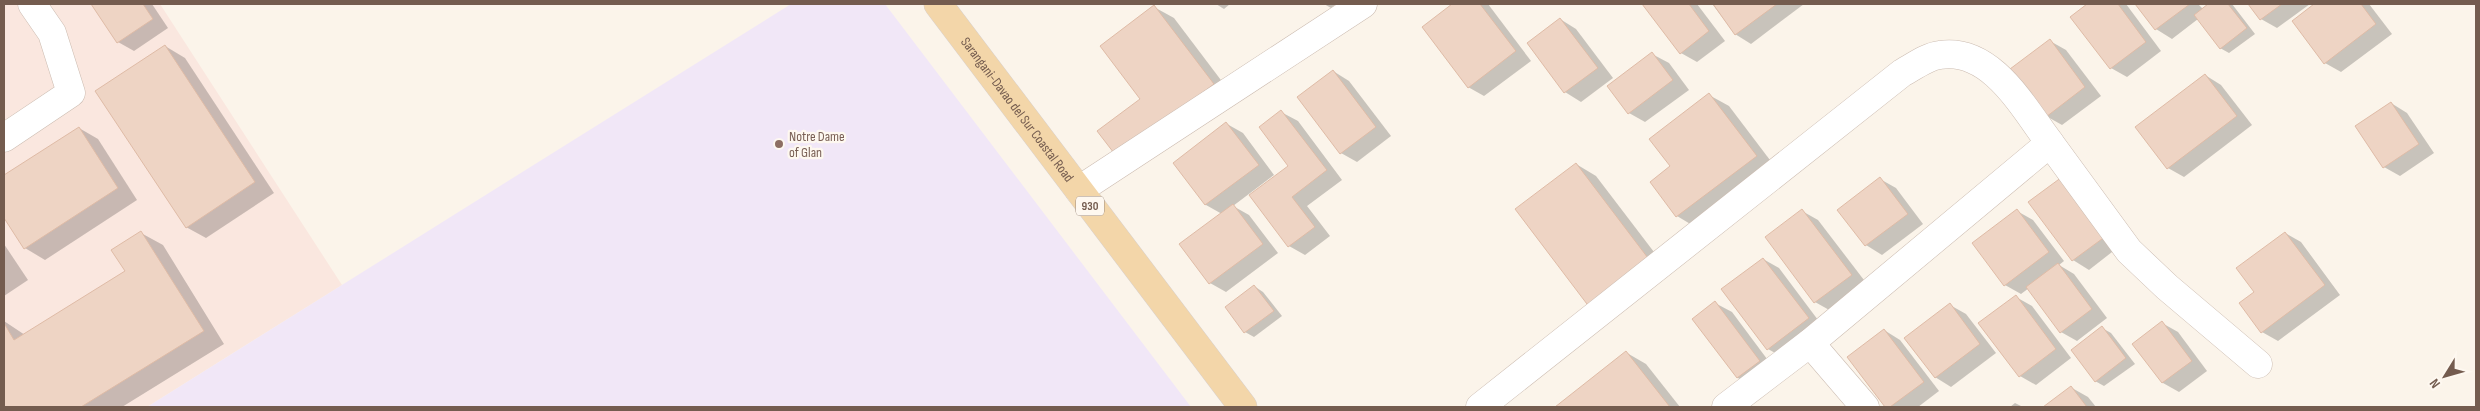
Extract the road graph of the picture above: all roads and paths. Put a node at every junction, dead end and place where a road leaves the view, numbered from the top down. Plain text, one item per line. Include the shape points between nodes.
1 (32, 4) edge
2 (938, 4) edge
3 (1363, 4) edge
4 (4, 138) edge
5 (2050, 143) junction
6 (1079, 190) junction
7 (1810, 343) junction
8 (2258, 364) dead end
9 (1243, 407) edge
10 (1480, 407) edge
11 (1726, 407) edge
12 (1865, 407) edge

1 - 4 street via 52,33 71,92
2 - 6 main road, Sarangani-Davao del Sur Coastal Road / 930
3 - 6 street
5 - 7 street
5 - 8 street via 2129,251
5 - 10 street via 2003,80 1966,56 1940,54 1902,72
6 - 9 main road, Sarangani-Davao del Sur Coastal Road / 930
7 - 11 street
7 - 12 street

